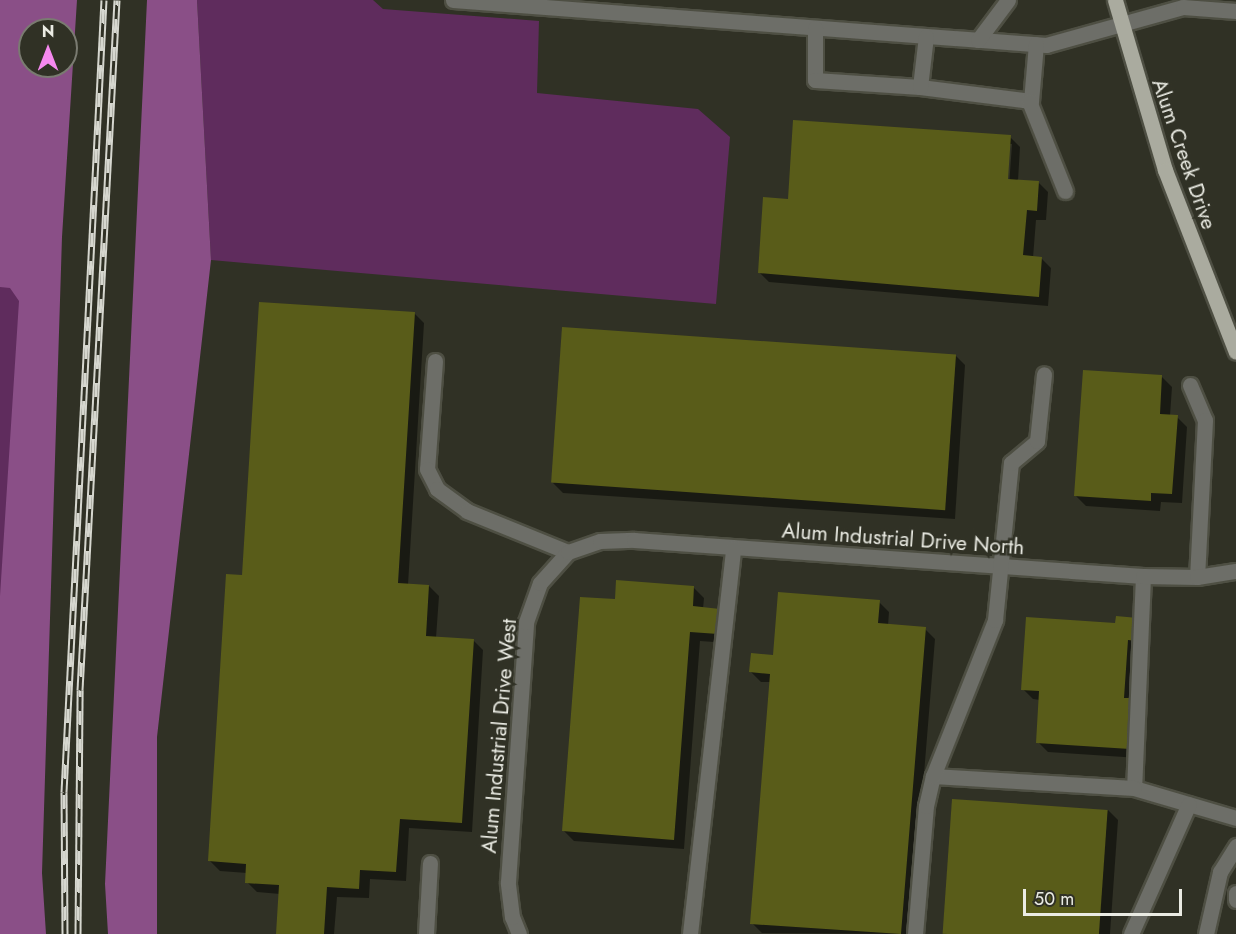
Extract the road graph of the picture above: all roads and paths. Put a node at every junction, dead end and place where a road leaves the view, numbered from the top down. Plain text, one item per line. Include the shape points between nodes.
1 (453, 0) edge
2 (1008, 0) edge
3 (1115, 0) edge
4 (1236, 11) edge
5 (1120, 23) junction
6 (815, 28) junction
7 (926, 36) junction
8 (978, 40) junction
9 (1036, 44) junction
10 (920, 87) junction
11 (1029, 101) junction
12 (1065, 190) dead end
13 (1236, 352) edge
14 (435, 361) dead end
15 (1044, 374) dead end
16 (1190, 385) dead end
17 (733, 548) junction
18 (568, 552) junction
19 (1000, 567) junction
20 (1236, 571) edge
21 (1143, 576) junction
22 (1197, 577) junction
23 (933, 776) junction
24 (1134, 788) junction
25 (1189, 804) junction
26 (1236, 818) edge
27 (1236, 846) edge
28 (430, 863) dead end
29 (1236, 893) edge
30 (1236, 900) edge
31 (426, 934) edge
32 (519, 934) edge
33 (690, 934) edge
34 (915, 934) edge
35 (1131, 934) edge
36 (1206, 934) edge

1 - 6 street
2 - 8 street
3 - 5 main road, Alum Creek Drive
4 - 5 street via 1183,7
5 - 9 street via 1046,45
5 - 13 main road, Alum Creek Drive via 1165,170
6 - 7 street
6 - 10 street via 815,80
7 - 8 street
7 - 10 street
8 - 9 street
9 - 11 street
10 - 11 street
11 - 12 street
14 - 18 street via 427,469 437,489 467,511
15 - 19 street via 1037,441 1011,463
16 - 22 street via 1205,420
17 - 18 street, Alum Industrial Drive North via 612,541
17 - 19 street, Alum Industrial Drive North
17 - 33 street
18 - 32 street, Alum Industrial Drive West via 540,583 526,622 508,882 512,917
19 - 21 street, Alum Industrial Drive North
19 - 23 street via 995,620
20 - 22 street, Alum Industrial Drive North
21 - 22 street, Alum Industrial Drive North
21 - 24 street
23 - 24 street
23 - 34 street via 926,806
24 - 25 street
25 - 26 street
25 - 35 street
27 - 36 street via 1220,872
28 - 31 street
29 - 30 street

